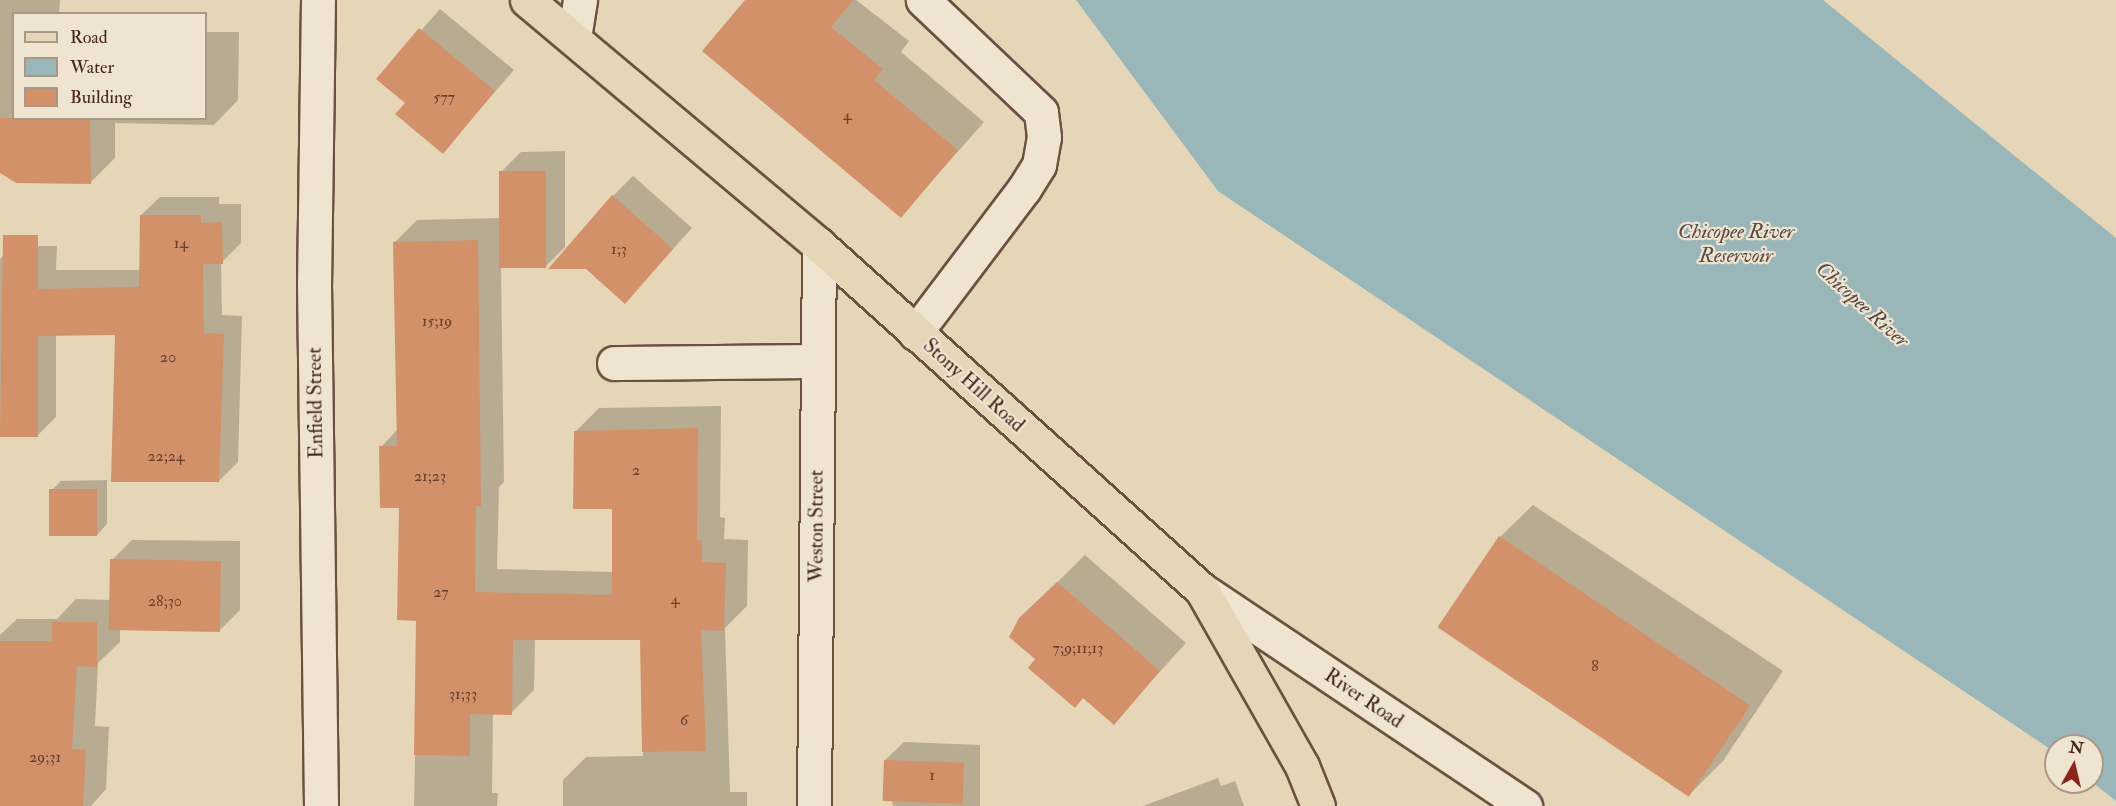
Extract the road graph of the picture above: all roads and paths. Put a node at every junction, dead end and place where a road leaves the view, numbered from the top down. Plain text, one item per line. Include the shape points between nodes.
1 (318, 0) edge
2 (526, 0) edge
3 (580, 0) edge
4 (923, 0) edge
5 (566, 31) junction
6 (819, 245) junction
7 (915, 333) junction
8 (818, 361) junction
9 (614, 363) dead end
10 (1202, 590) junction
11 (321, 806) edge
12 (814, 806) edge
13 (1318, 806) edge
14 (1526, 806) edge

1 - 11 street, Enfield Street via 314,284
2 - 5 main road, Stony Hill Road
3 - 5 street
4 - 7 street via 1041,112 1044,137 1039,165 1024,189
5 - 6 main road, Stony Hill Road
6 - 7 main road, Stony Hill Road
6 - 8 street, Weston Street
7 - 10 main road, Stony Hill Road
8 - 9 street
8 - 12 street, Weston Street
10 - 13 main road, Stony Hill Road via 1302,765
10 - 14 street, River Road

